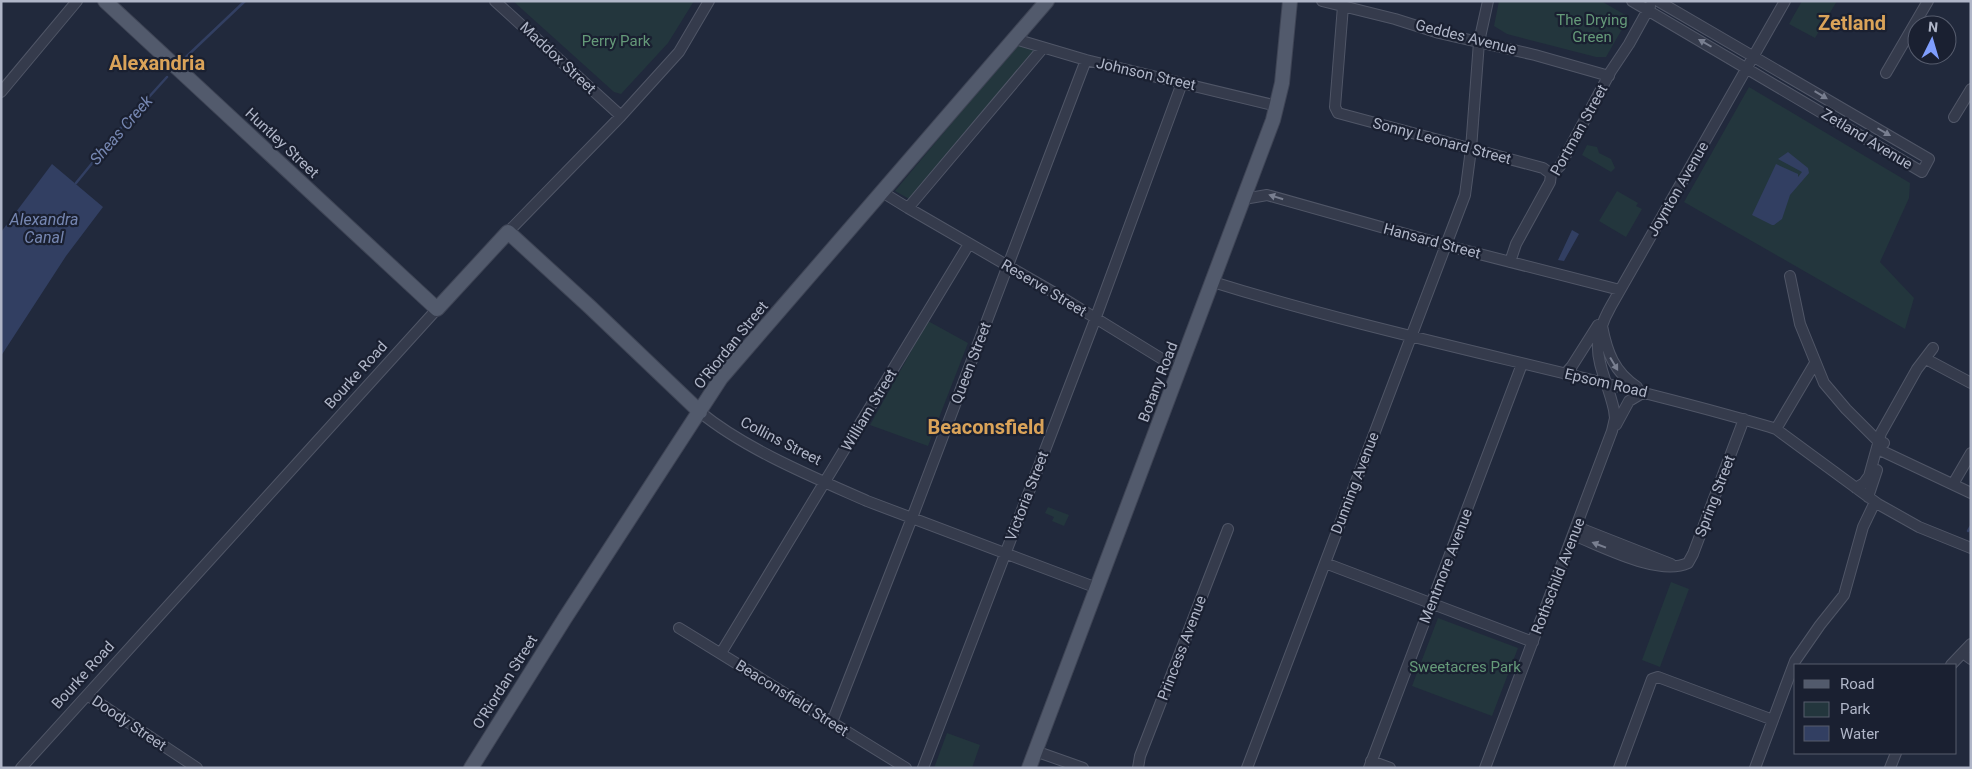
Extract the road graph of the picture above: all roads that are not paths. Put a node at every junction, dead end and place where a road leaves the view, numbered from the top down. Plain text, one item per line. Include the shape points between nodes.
1 (77, 1) edge
2 (105, 1) edge
3 (495, 1) edge
4 (709, 1) edge
5 (1047, 1) edge
6 (1290, 1) edge
7 (1322, 1) edge
8 (1488, 1) edge
9 (1632, 1) edge
10 (1658, 1) edge
11 (1785, 1) edge
12 (1928, 1) edge
13 (1346, 4) edge
14 (1650, 6) edge
15 (1015, 39) junction
16 (1480, 39) junction
17 (1043, 48) junction
18 (1753, 57) junction
19 (1086, 60) junction
20 (1747, 68) junction
21 (1886, 73) dead end
22 (1610, 74) junction
23 (1182, 83) junction
24 (1971, 89) edge
25 (1, 92) edge
26 (1277, 106) junction
27 (621, 116) junction
28 (1954, 117) dead end
29 (1471, 149) junction
30 (1551, 174) junction
31 (882, 192) junction
32 (1244, 199) junction
33 (908, 208) junction
34 (508, 232) junction
35 (969, 244) junction
36 (1446, 246) junction
37 (1510, 262) junction
38 (1009, 266) junction
39 (1790, 276) dead end
40 (1213, 282) junction
41 (1620, 290) junction
42 (438, 309) junction
43 (1607, 312) junction
44 (1095, 318) junction
45 (1602, 324) junction
46 (1411, 337) junction
47 (1928, 356) junction
48 (1815, 363) junction
49 (1522, 364) junction
50 (1180, 370) junction
51 (1565, 374) junction
52 (1971, 376) edge
53 (1606, 383) junction
54 (1971, 383) edge
55 (1644, 392) junction
56 (700, 412) junction
57 (1744, 420) junction
58 (1776, 429) junction
59 (1610, 437) junction
60 (1881, 445) junction
61 (1971, 453) edge
62 (825, 482) junction
63 (1953, 484) junction
64 (1856, 488) junction
65 (1971, 492) edge
66 (1871, 499) junction
67 (913, 517) junction
68 (1228, 529) dead end
69 (1575, 531) junction
70 (1614, 541) junction
71 (1971, 548) edge
72 (1005, 552) junction
73 (1624, 555) junction
74 (1325, 563) junction
75 (1679, 566) junction
76 (1097, 588) junction
77 (1432, 604) junction
78 (679, 628) dead end
79 (1533, 642) junction
80 (1971, 644) edge
81 (721, 653) junction
82 (1967, 656) edge
83 (1953, 664) edge
84 (87, 695) junction
85 (1773, 720) junction
86 (832, 722) junction
87 (1035, 751) junction
88 (1896, 754) edge
89 (890, 763) edge
90 (1370, 764) edge
91 (21, 768) edge
92 (197, 768) edge
93 (471, 768) edge
94 (906, 768) edge
95 (923, 768) edge
96 (1029, 768) edge
97 (1083, 768) edge
98 (1138, 768) edge
99 (1247, 768) edge
100 (1390, 768) edge
101 (1486, 768) edge
102 (1618, 768) edge
103 (1755, 768) edge
104 (1890, 768) edge

1 - 25 street
2 - 42 main road, Huntley Street
3 - 27 street, Maddox Street
4 - 27 street, Bourke Road via 679,52
5 - 15 main road, O'Riordan Street
6 - 26 main road, Botany Road
7 - 13 street, Geddes Avenue
8 - 16 street, Dunning Avenue
9 - 14 street, Zetland Avenue
10 - 18 street, Zetland Avenue
11 - 18 street, Joynton Avenue
12 - 21 street
13 - 16 street, Geddes Avenue
13 - 29 street, Sonny Leonard Street via 1335,106 1340,114
20 -> 14 street, Zetland Avenue
14 - 22 street, Portman Street
15 - 17 street, Johnson Street
15 - 31 main road, O'Riordan Street
16 - 22 street, Geddes Avenue
16 - 29 street, Dunning Avenue
17 - 19 street, Johnson Street
17 - 33 street
18 - 20 street, Joynton Avenue
18 -> 20 street, Zetland Avenue via 1929,159 1922,172
19 - 23 street, Johnson Street
19 - 38 street, Queen Street
20 - 41 street, Joynton Avenue
22 - 30 street, Portman Street via 1560,166
23 - 26 street, Johnson Street
23 - 44 street, Victoria Street
24 - 28 street
26 - 32 main road, Botany Road
27 - 34 street, Bourke Road
29 - 30 street, Sonny Leonard Street via 1543,168
29 - 36 street, Dunning Avenue via 1463,199
30 - 37 street, Portman Street
31 - 33 street, Reserve Street
31 - 56 main road, O'Riordan Street via 725,374
36 -> 32 street, Hansard Street via 1267,195
32 - 40 main road, Botany Road
33 - 35 street, Reserve Street
34 - 42 main road, Bourke Road
34 - 56 main road, Collins Street
35 - 38 street, Reserve Street
35 - 62 street, William Street
36 - 37 street, Hansard Street
36 - 46 street, Dunning Avenue
37 - 41 street, Hansard Street
38 - 44 street, Reserve Street
38 - 67 street, Queen Street
39 - 48 street via 1800,324
40 - 46 street, Epsom Road
40 - 50 main road, Botany Road
41 - 43 street, Joynton Avenue
42 - 84 street, Bourke Road
43 - 45 street, Joynton Avenue
43 - 51 street
44 - 50 street, Reserve Street
44 - 72 street, Victoria Street
45 - 53 street, Joynton Avenue via 1598,353
45 -> 55 street via 1613,364 1628,381
46 - 49 street, Epsom Road
46 - 74 street, Dunning Avenue
47 - 52 street
47 - 54 street
47 - 60 street via 1888,426
48 - 58 street
48 - 60 street via 1833,395
49 - 51 street, Epsom Road
49 - 77 street, Mentmore Avenue
50 - 76 main road, Botany Road
51 - 53 street, Epsom Road
53 - 55 street, Epsom Road
53 - 59 street, Rothschild Avenue via 1615,415
55 - 57 street, Epsom Road
55 - 59 street via 1629,401
56 - 62 street, Collins Street via 725,431
56 - 93 main road, O'Riordan Street via 564,618
57 - 58 street, Epsom Road
57 - 75 street, Spring Street via 1693,554 1689,562
58 - 64 street, Epsom Road
59 - 69 street, Rothschild Avenue
60 - 63 street
60 - 64 street via 1869,476
60 - 66 street
61 - 63 street
62 - 67 street, Collins Street
62 - 81 street, William Street
63 - 65 street
64 - 66 street, Epsom Road
66 - 71 street, Epsom Road via 1919,526
66 - 85 street via 1844,595 1795,661
67 - 72 street, Collins Street
67 - 86 street, Queen Street
68 - 98 street, Princess Avenue
69 - 70 street
73 -> 69 street
69 - 79 street, Rothschild Avenue
70 - 73 street
70 - 75 street
72 - 76 street, Collins Street
72 - 95 street, Victoria Street
73 - 75 street via 1653,565
74 - 77 street
74 - 99 street, Dunning Avenue
76 - 87 main road, Botany Road
77 - 79 street
77 - 90 street, Mentmore Avenue
78 - 81 street, Beaconsfield Street
79 - 101 street, Rothschild Avenue
80 - 82 street
81 - 86 street, Beaconsfield Street
82 - 83 street
84 - 91 street, Bourke Road
84 - 92 street, Doody Street
85 - 102 street via 1658,677 1652,679
85 - 103 street
86 - 89 street, Beaconsfield Street
87 - 96 main road, Botany Road
87 - 97 street
88 - 104 street
89 - 94 street, Beaconsfield Street
90 - 100 street

